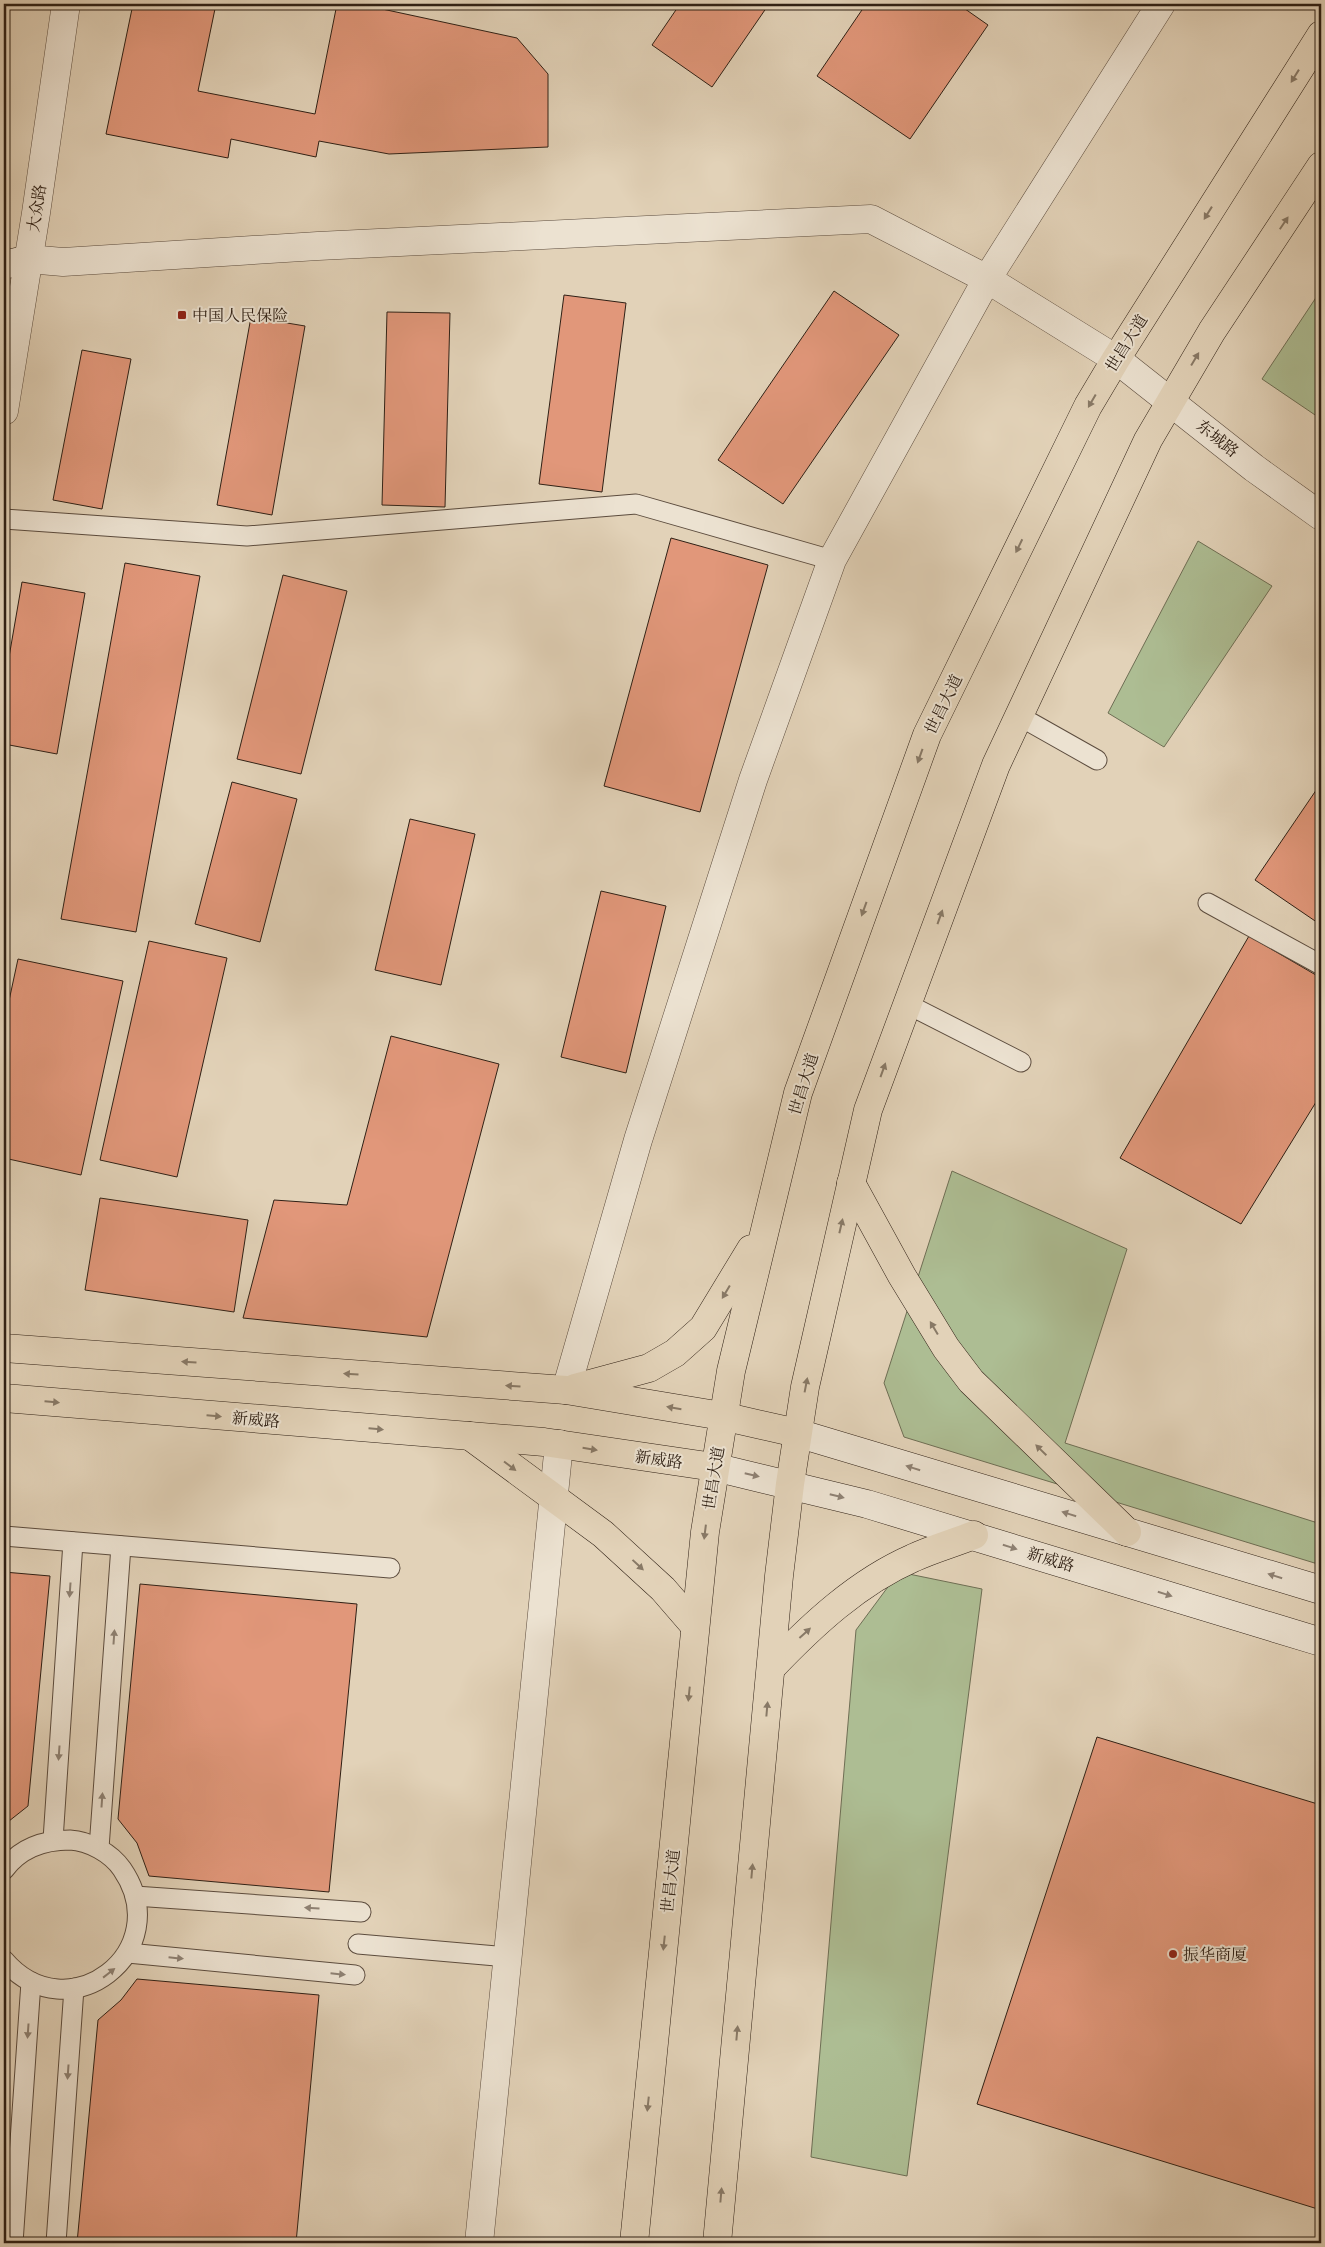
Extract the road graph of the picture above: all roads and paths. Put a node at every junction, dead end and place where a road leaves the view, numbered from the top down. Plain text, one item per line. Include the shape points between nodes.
1 (66, 4) edge
2 (1161, 4) edge
3 (1321, 35) edge
4 (1321, 166) edge
5 (16, 262) edge
6 (987, 280) junction
7 (1116, 359) junction
8 (1170, 401) junction
9 (4, 412) edge
10 (1321, 516) edge
11 (4, 519) edge
12 (832, 560) junction
13 (1019, 716) junction
14 (1097, 760) dead end
15 (1208, 904) dead end
16 (1321, 965) edge
17 (908, 1004) junction
18 (1021, 1062) dead end
19 (851, 1183) junction
20 (768, 1220) junction
21 (4, 1348) edge
22 (566, 1390) junction
23 (4, 1398) edge
24 (722, 1416) junction
25 (797, 1433) junction
26 (470, 1436) junction
27 (559, 1444) junction
28 (714, 1467) junction
29 (790, 1484) junction
30 (554, 1498) junction
31 (1127, 1532) junction
32 (4, 1536) edge
33 (974, 1536) junction
34 (74, 1542) junction
35 (121, 1546) junction
36 (390, 1568) dead end
37 (1321, 1590) edge
38 (695, 1626) junction
39 (1321, 1642) edge
40 (771, 1668) junction
41 (53, 1840) junction
42 (98, 1848) junction
43 (4, 1870) edge
44 (135, 1896) junction
45 (361, 1912) dead end
46 (358, 1944) dead end
47 (128, 1953) junction
48 (508, 1957) junction
49 (4, 1960) edge
50 (355, 1975) dead end
51 (31, 1982) junction
52 (74, 1988) junction
53 (13, 2243) edge
54 (56, 2243) edge
55 (479, 2243) edge
56 (634, 2243) edge
57 (717, 2243) edge

1 - 5 street, 大众路
2 - 6 street
3 -> 7 main road, 世昌大道
8 -> 4 main road via 1212,331
5 - 6 street, 东城路 via 871,219
5 - 9 street, 大众路
6 - 7 street, 东城路
6 - 12 street
7 - 8 street, 东城路
7 -> 20 main road, 世昌大道 via 1088,406 927,735 798,1093
8 - 10 street, 东城路
8 - 13 main road via 1144,448
11 - 12 lane via 248,536 636,504
12 - 22 street via 744,808 638,1140
13 - 14 lane
17 -> 13 main road via 996,765
15 - 16 lane
17 - 18 lane
19 -> 17 main road via 868,1110
25 -> 19 main road
31 -> 19 main road via 971,1382 907,1284
20 -> 22 main road via 703,1328 675,1353 649,1368
20 - 24 main road, 世昌大道
22 -> 21 main road
24 -> 22 main road
23 -> 26 main road, 新威路
24 - 25 main road
24 - 28 main road, 世昌大道
25 - 29 main road
31 -> 25 street
26 - 27 main road, 新威路
26 -> 30 main road
27 -> 28 main road, 新威路
27 - 30 street
28 -> 29 street, 新威路
28 -> 38 main road, 世昌大道
29 -> 33 street, 新威路
29 - 40 main road
30 -> 38 main road via 636,1562
30 - 48 street
37 -> 31 street
32 - 34 lane
33 -> 39 street, 新威路
40 -> 33 main road via 803,1635 860,1588 912,1558
34 - 35 lane
34 -> 41 lane
35 - 36 lane
42 -> 35 lane
38 -> 56 main road, 世昌大道
57 -> 40 main road
41 - 42 lane via 76,1841
41 - 43 lane via 30,1847 10,1861
42 - 44 lane via 118,1862 131,1882
45 -> 44 lane
44 - 47 lane via 137,1929
46 - 48 lane
47 -> 50 lane
52 -> 47 lane via 88,1986 111,1973
48 - 55 street
49 - 51 lane via 14,1973
51 - 52 lane via 62,1990
51 -> 53 lane
52 -> 54 lane

